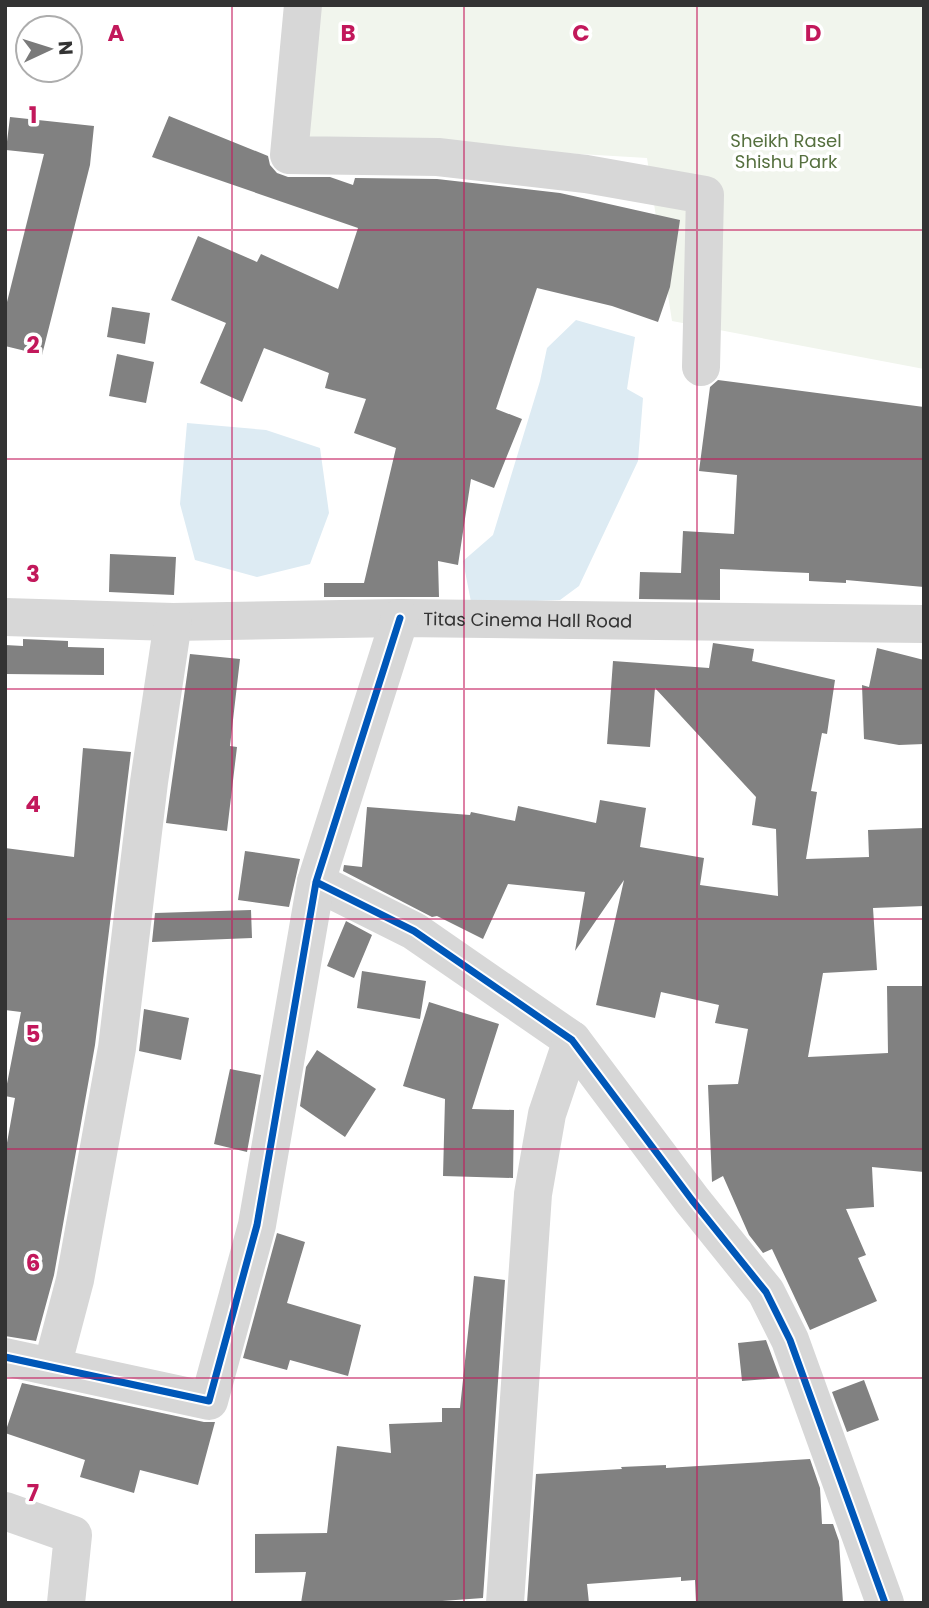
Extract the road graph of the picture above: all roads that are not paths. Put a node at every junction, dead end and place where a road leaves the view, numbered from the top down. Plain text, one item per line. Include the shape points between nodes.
1 (303, 5) edge
2 (701, 366) dead end
3 (5, 617) edge
4 (400, 618) junction
5 (173, 622) junction
6 (924, 624) edge
7 (316, 881) junction
8 (572, 1040) junction
9 (5, 1357) edge
10 (52, 1367) junction
11 (5, 1511) edge
12 (66, 1603) edge
13 (505, 1603) edge
14 (885, 1603) edge

1 - 2 street via 289,155 438,157 586,174 705,195
3 - 5 street, Titas Cinema Hall Road
4 - 5 street, Titas Cinema Hall Road
4 - 6 street, Titas Cinema Hall Road
4 - 7 street
5 - 10 street via 117,1048 75,1280
7 - 8 street via 414,931
7 - 10 street via 257,1226 209,1401
8 - 13 street via 547,1114 533,1194
8 - 14 street via 765,1292 790,1340
9 - 10 street
11 - 12 street via 73,1535

